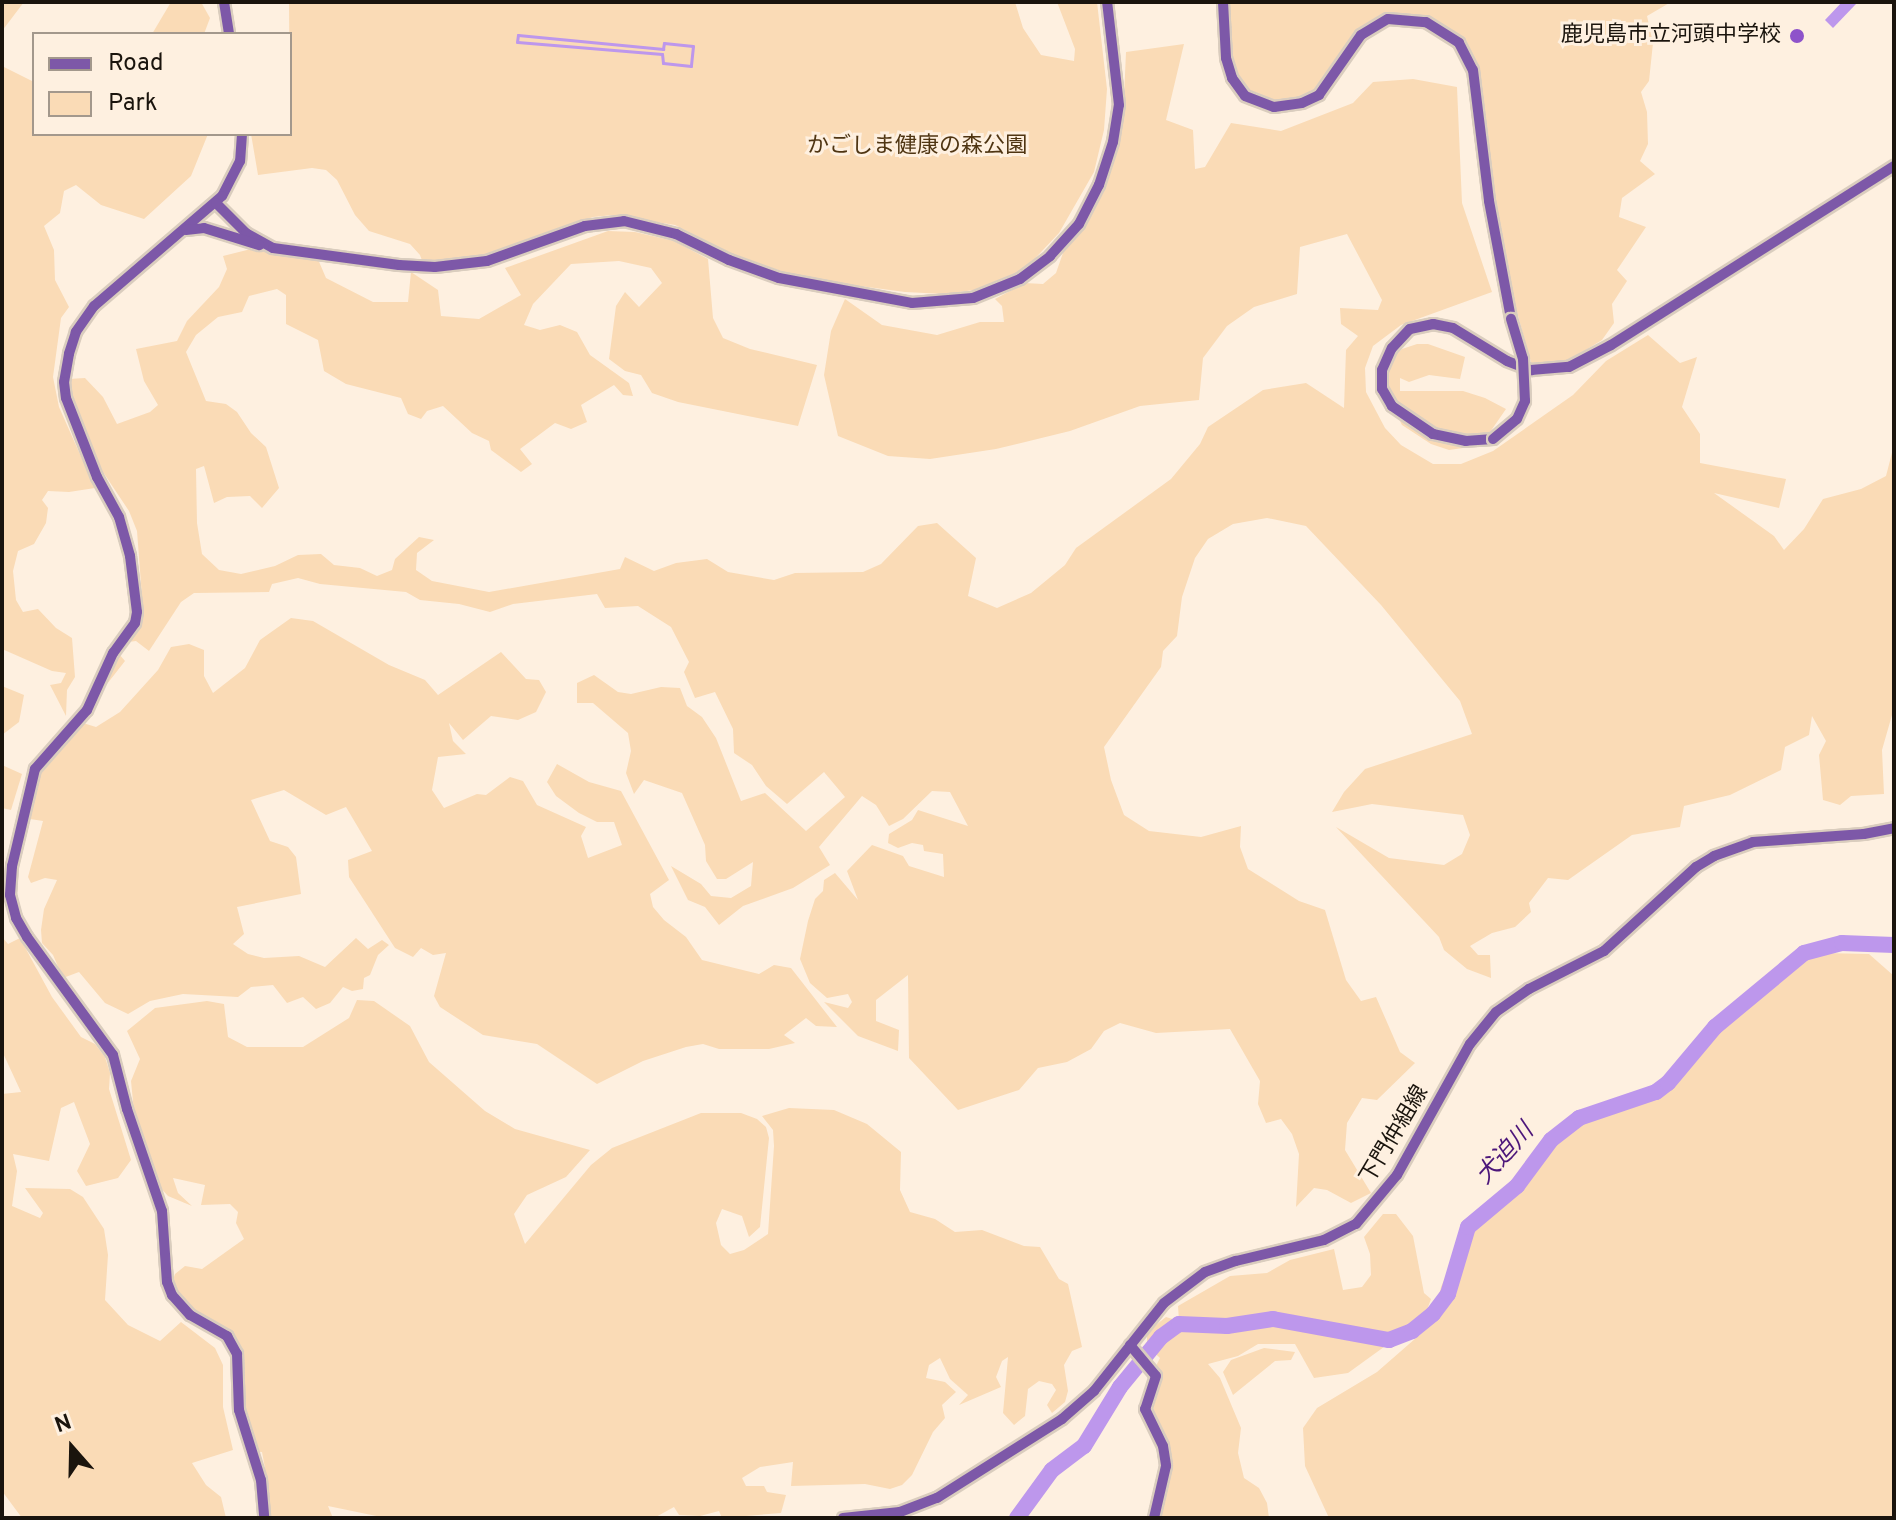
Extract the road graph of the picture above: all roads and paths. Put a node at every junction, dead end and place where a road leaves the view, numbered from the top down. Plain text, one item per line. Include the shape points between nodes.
1 (224, 2) edge
2 (1107, 2) edge
3 (1223, 2) edge
4 (229, 32) edge
5 (242, 136) edge
6 (1894, 166) edge
7 (216, 203) junction
8 (185, 231) junction
9 (273, 248) junction
10 (1894, 828) edge
11 (1130, 1345) junction
12 (264, 1518) edge
13 (843, 1518) edge
14 (1154, 1518) edge

1 - 4 street
2 - 9 street via 1119,105 1099,185 1079,224 1050,256 1020,279 982,296 912,303 813,286 751,270 664,230 624,221 585,226 487,261 458,265 399,265
3 - 6 street, bridge via 1232,78 1245,96 1274,107 1319,95 1361,35 1388,19 1426,22 1459,43 1473,70 1489,201 1523,359 1525,401 1517,419 1493,439 1466,441 1433,434 1392,406 1382,389 1382,370 1392,348 1410,329 1433,324 1453,328 1507,361 1531,370 1569,367
5 - 7 street via 236,173
7 - 8 street
7 - 9 street via 246,233
8 - 9 street via 204,228
8 - 12 street via 94,306 81,322 69,354 66,398 119,517 137,612 87,711 35,769 10,895 27,937 113,1055 162,1211 172,1295 190,1315 227,1336 237,1354 239,1410 261,1480
10 - 11 street, 下門仲組線 via 1753,842 1696,867 1604,951 1496,1012 1470,1044 1397,1175 1356,1224 1324,1240 1205,1272 1164,1303
11 - 13 street, 下門仲組線 via 1079,1405 948,1492 900,1512
11 - 14 street via 1156,1376 1145,1409 1163,1446 1166,1466

